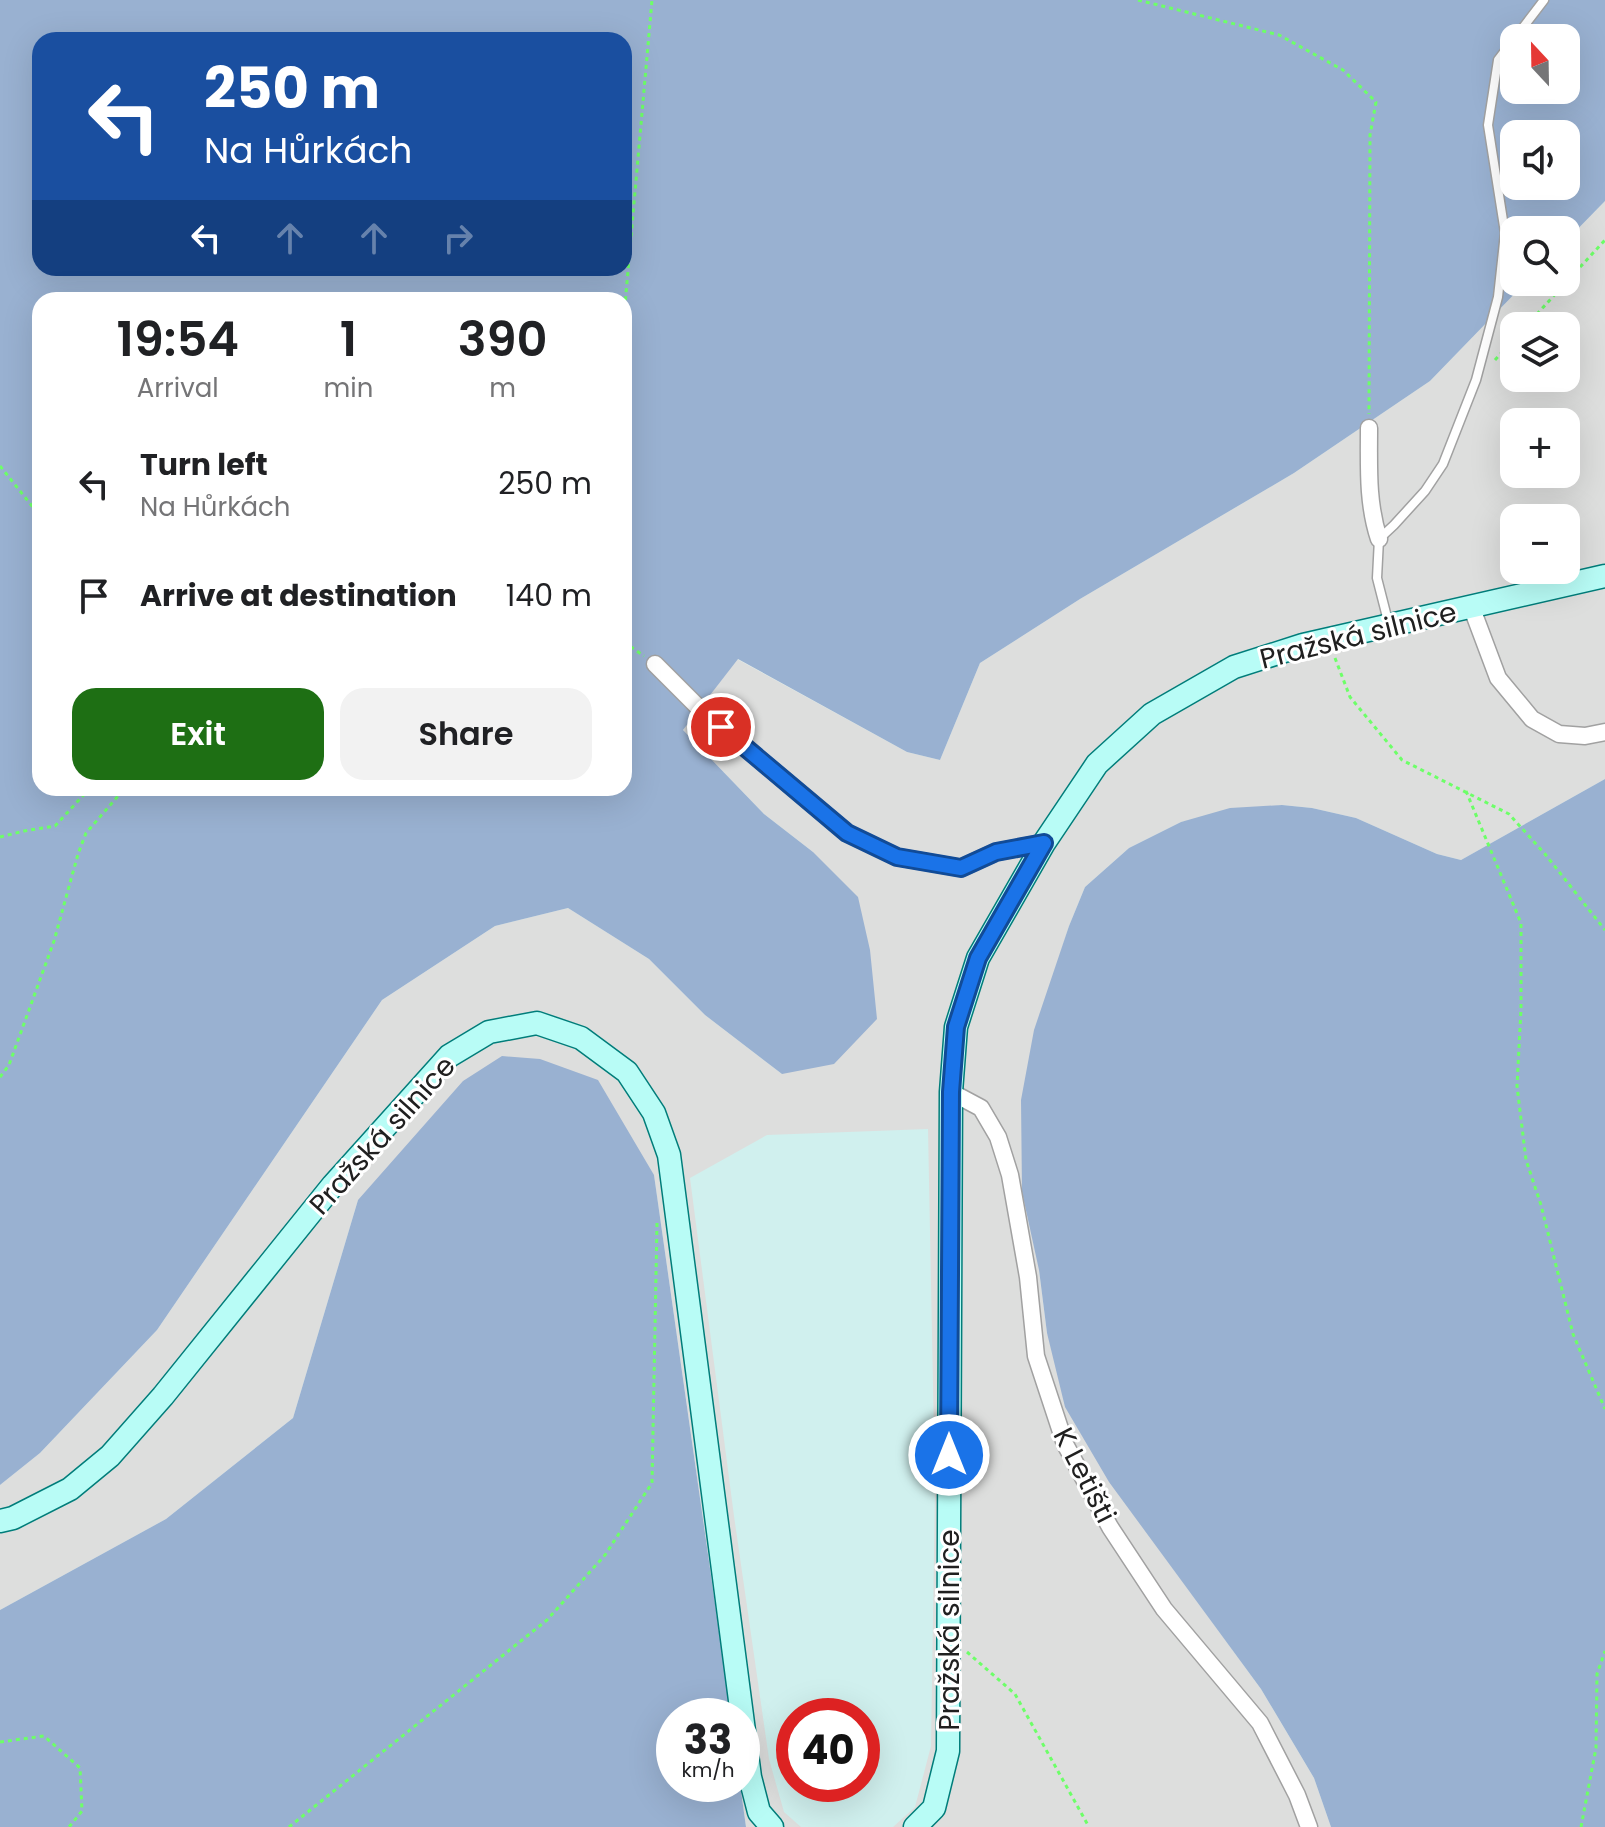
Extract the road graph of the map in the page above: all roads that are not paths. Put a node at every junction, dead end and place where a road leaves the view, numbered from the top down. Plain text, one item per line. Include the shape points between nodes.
1 (1544, 0) edge
2 (1525, 24) edge
3 (1500, 57) edge
4 (1369, 428) road end
5 (1379, 539) junction
6 (1605, 576) edge
7 (1471, 606) junction
8 (1390, 626) junction
9 (655, 664) road end
10 (1605, 732) edge
11 (1044, 843) junction
12 (951, 1092) junction
13 (0, 1521) edge
14 (772, 1827) edge
15 (915, 1827) edge
16 (1309, 1827) edge

1 - 2 lane
3 - 5 lane via 1488,125 1505,233 1498,297 1476,380 1443,464
4 - 5 street via 1369,481
5 - 8 lane via 1377,578
6 - 7 street, Pražská silnice
7 - 8 street, Pražská silnice
7 - 10 street via 1498,678 1532,719 1559,734
8 - 11 street, Pražská silnice via 1234,667 1152,714 1097,764
9 - 11 street via 701,710 847,833 897,857 961,868 996,852
11 - 12 street, Pražská silnice via 978,958 956,1027
12 - 15 street, Pražská silnice via 948,1751 934,1808
12 - 16 street, K Letišti via 981,1108 998,1137 1028,1277 1036,1356 1065,1444 1110,1527 1164,1609 1260,1723
13 - 14 street, Pražská silnice via 70,1489 110,1456 333,1185 449,1056 489,1032 537,1023 581,1038 627,1072 654,1113 669,1155 750,1777 759,1812

